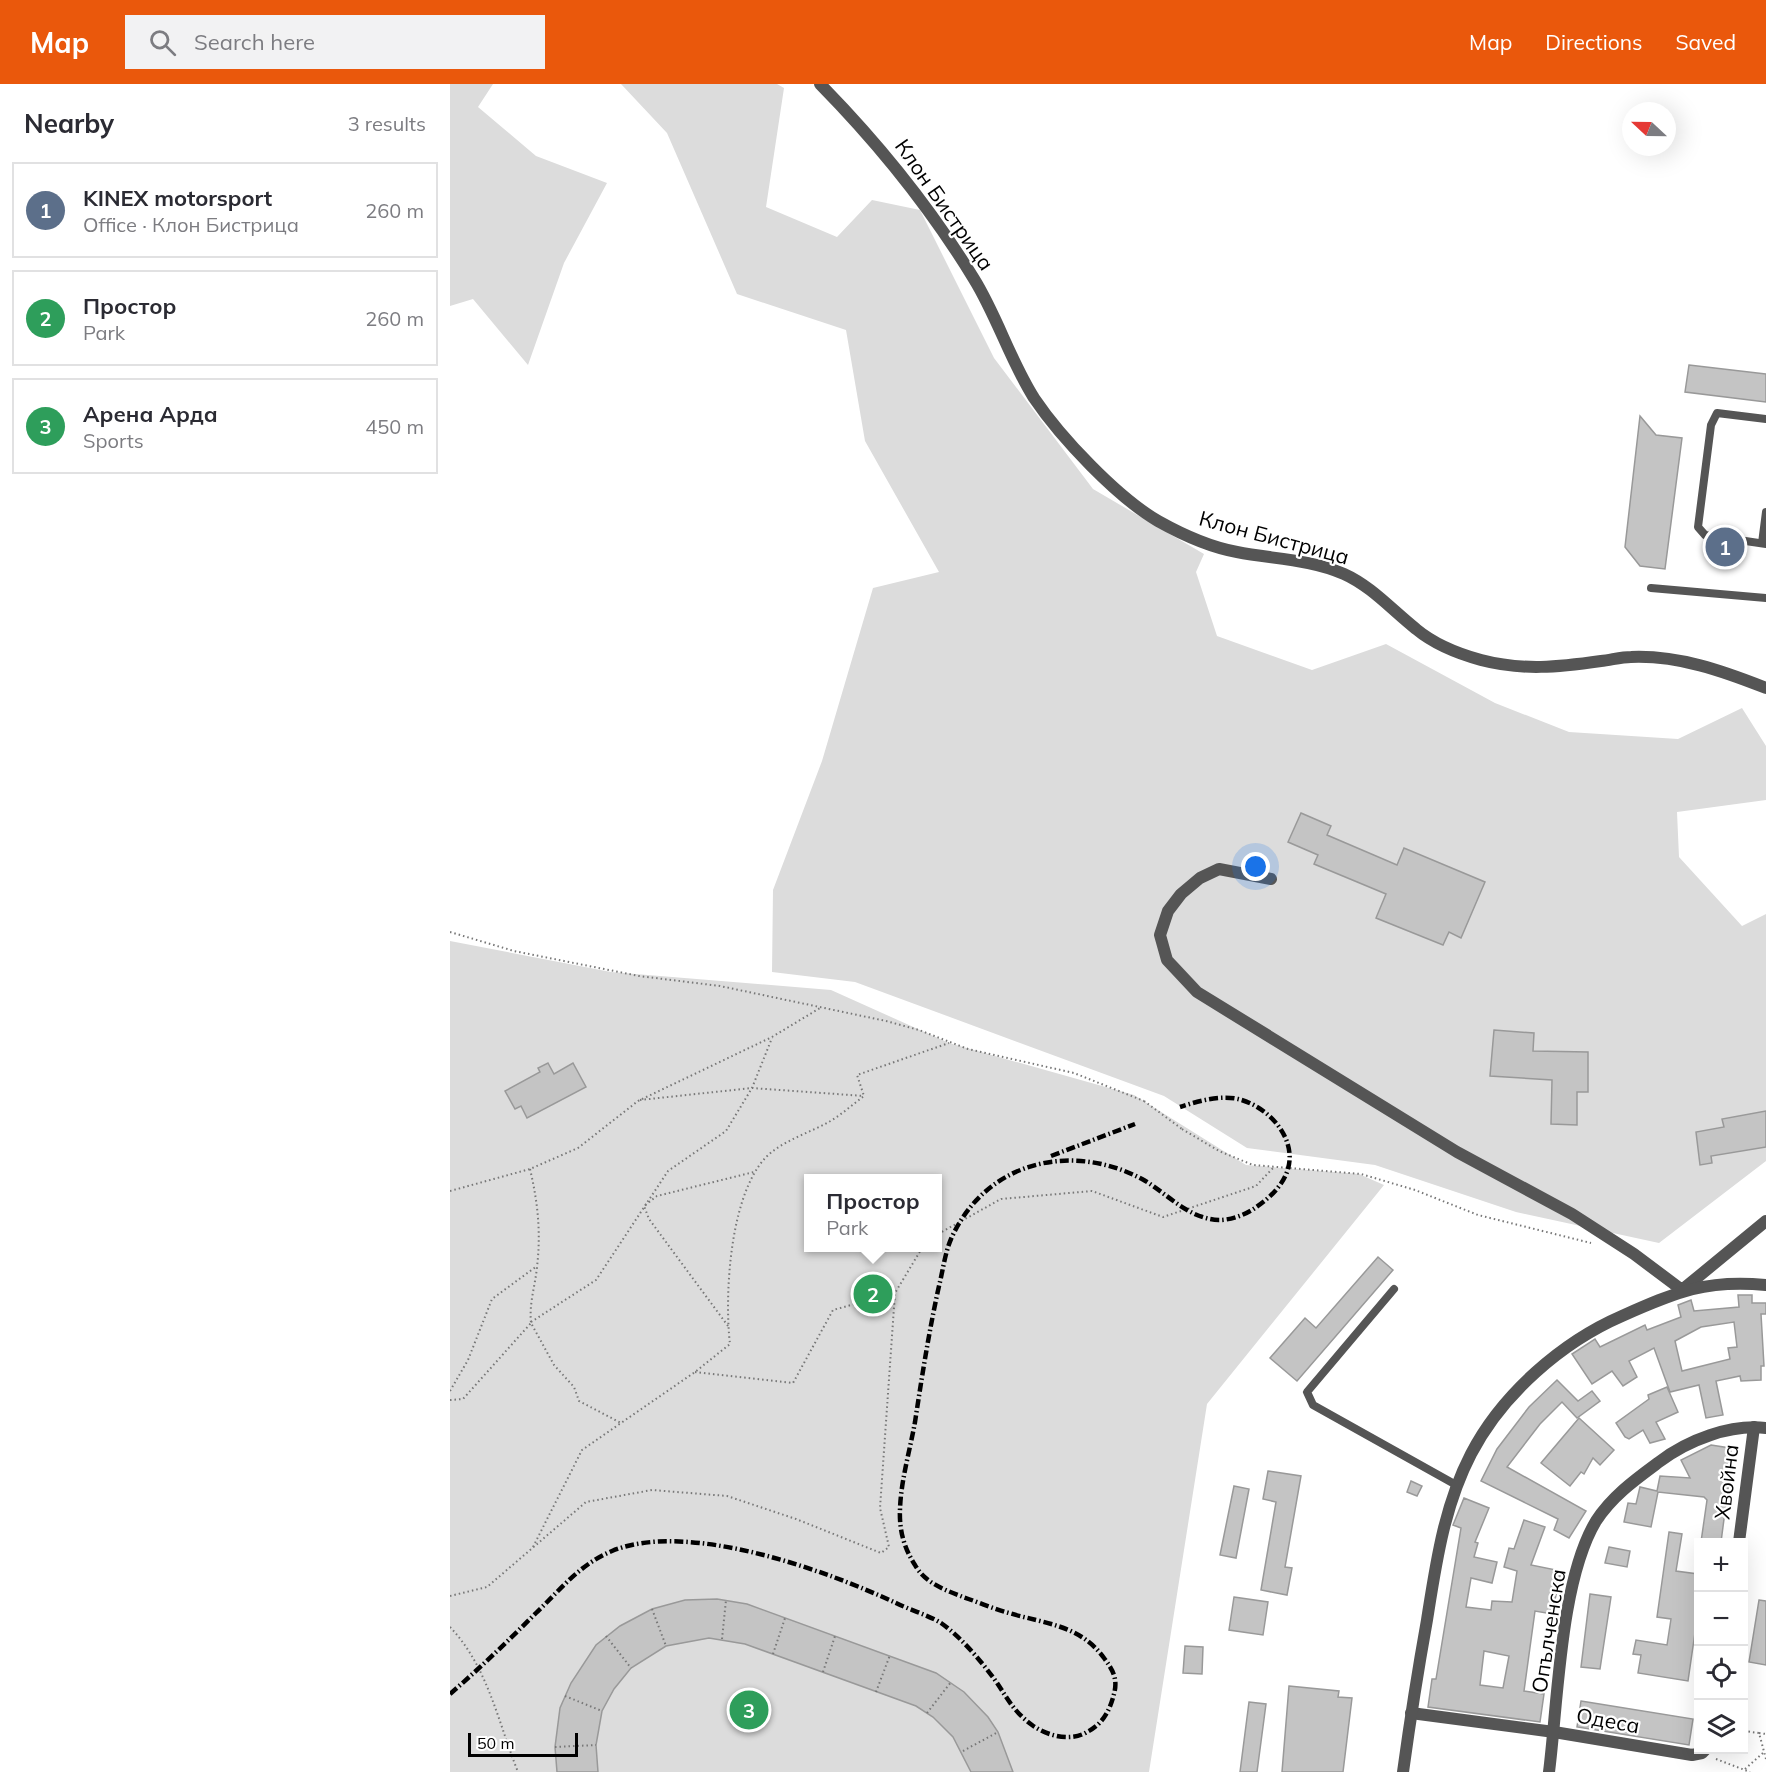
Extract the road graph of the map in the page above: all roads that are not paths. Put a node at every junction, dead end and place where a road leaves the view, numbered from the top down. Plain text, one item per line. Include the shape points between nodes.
1 (820, 84) edge
2 (1766, 419) edge
3 (1766, 512) edge
4 (1764, 543) edge
5 (1651, 588) dead end
6 (1766, 598) edge
7 (1766, 688) edge
8 (1271, 879) dead end
9 (1766, 1221) edge
10 (1766, 1285) edge
11 (1394, 1289) dead end
12 (1682, 1290) junction
13 (1760, 1427) edge
14 (1458, 1486) junction
15 (1740, 1538) edge
16 (1411, 1713) junction
17 (1554, 1732) junction
18 (1694, 1751) edge
19 (1403, 1772) edge
20 (1549, 1772) edge

1 - 7 street, Клон Бистрица via 896,165 944,230 977,282 1034,397 1063,435 1118,490 1156,520 1216,547 1296,560 1343,574 1371,591 1418,632 1480,660 1524,669 1629,657 1664,658 1721,670
2 - 4 lane via 1717,413 1711,425 1698,527 1704,535
3 - 4 lane
5 - 6 lane
8 - 12 street via 1219,869 1200,878 1168,911 1160,935 1167,960 1197,992 1457,1152 1572,1214
9 - 12 street
10 - 12 street via 1711,1284
11 - 14 lane via 1307,1392 1313,1405
12 - 14 street via 1594,1328 1562,1351 1492,1421 1471,1454
13 - 15 street, Хвойна
13 - 17 street, Опълченска via 1720,1433 1673,1451 1615,1497 1596,1522 1573,1581
14 - 16 street via 1440,1540
16 - 17 street, Одеса
16 - 19 street
17 - 18 street, Одеса
17 - 20 street, Опълченска

